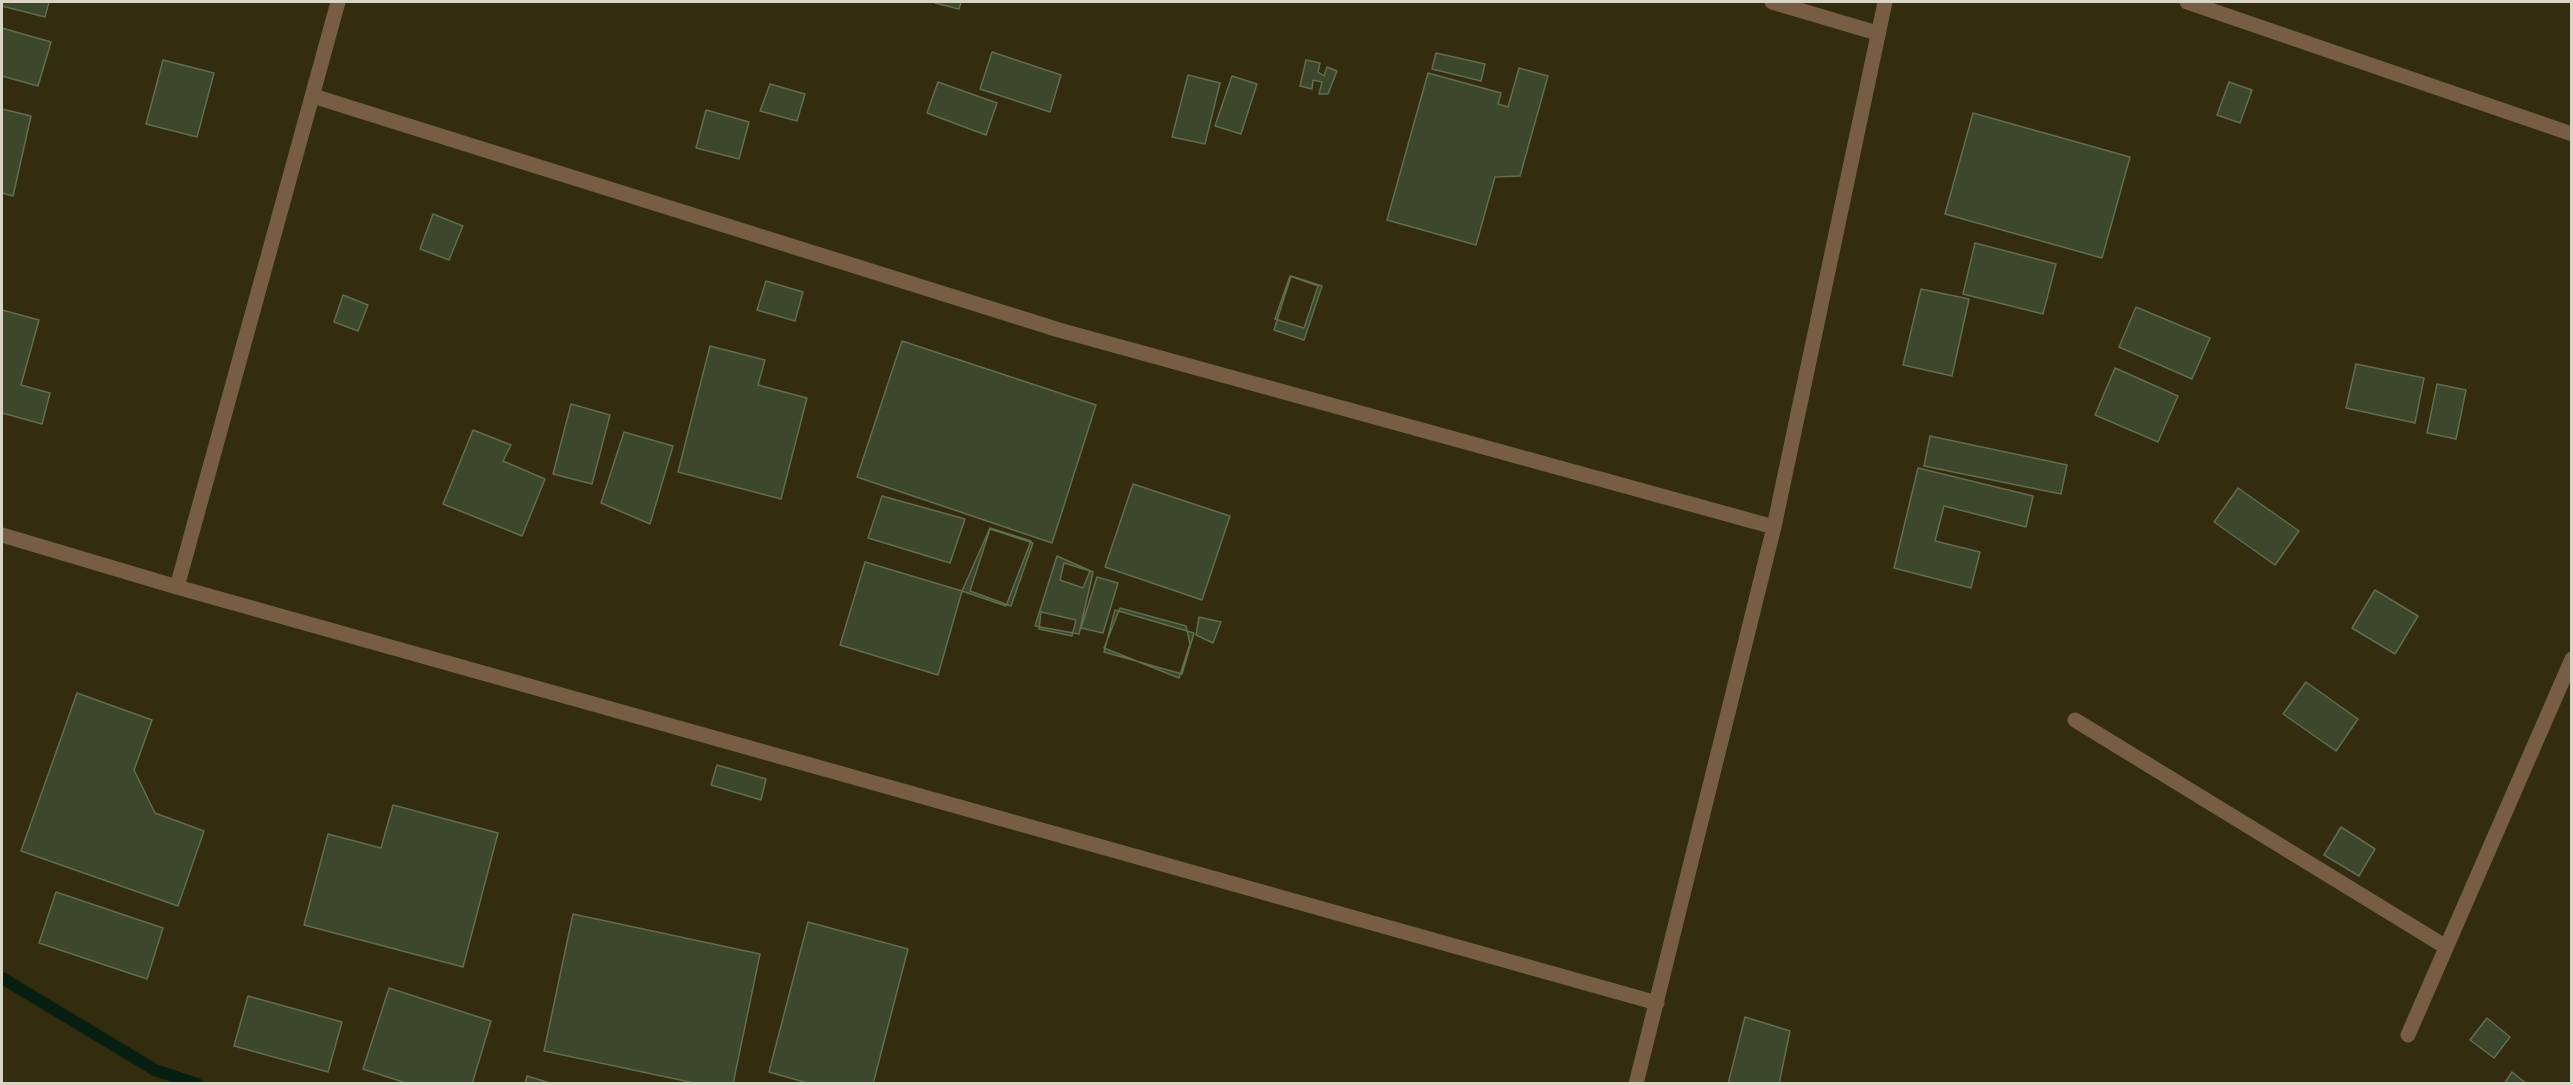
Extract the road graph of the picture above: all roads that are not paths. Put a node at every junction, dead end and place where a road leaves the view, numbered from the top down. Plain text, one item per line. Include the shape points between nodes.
1 (338, 2) edge
2 (1772, 2) edge
3 (1885, 2) edge
4 (2187, 2) edge
5 (1877, 33) junction
6 (313, 96) junction
7 (2571, 134) edge
8 (1774, 527) junction
9 (2, 535) edge
10 (177, 587) junction
11 (2571, 659) edge
12 (2075, 720) dead end
13 (2446, 947) junction
14 (1657, 1003) junction
15 (2408, 1035) dead end
16 (1636, 1083) edge

1 - 6 street
2 - 5 street
3 - 5 street
4 - 7 street
5 - 8 street
6 - 8 street via 1059,330
6 - 10 street
8 - 14 street
9 - 10 street
10 - 14 street
11 - 13 street
12 - 13 street
13 - 15 street
14 - 16 street

